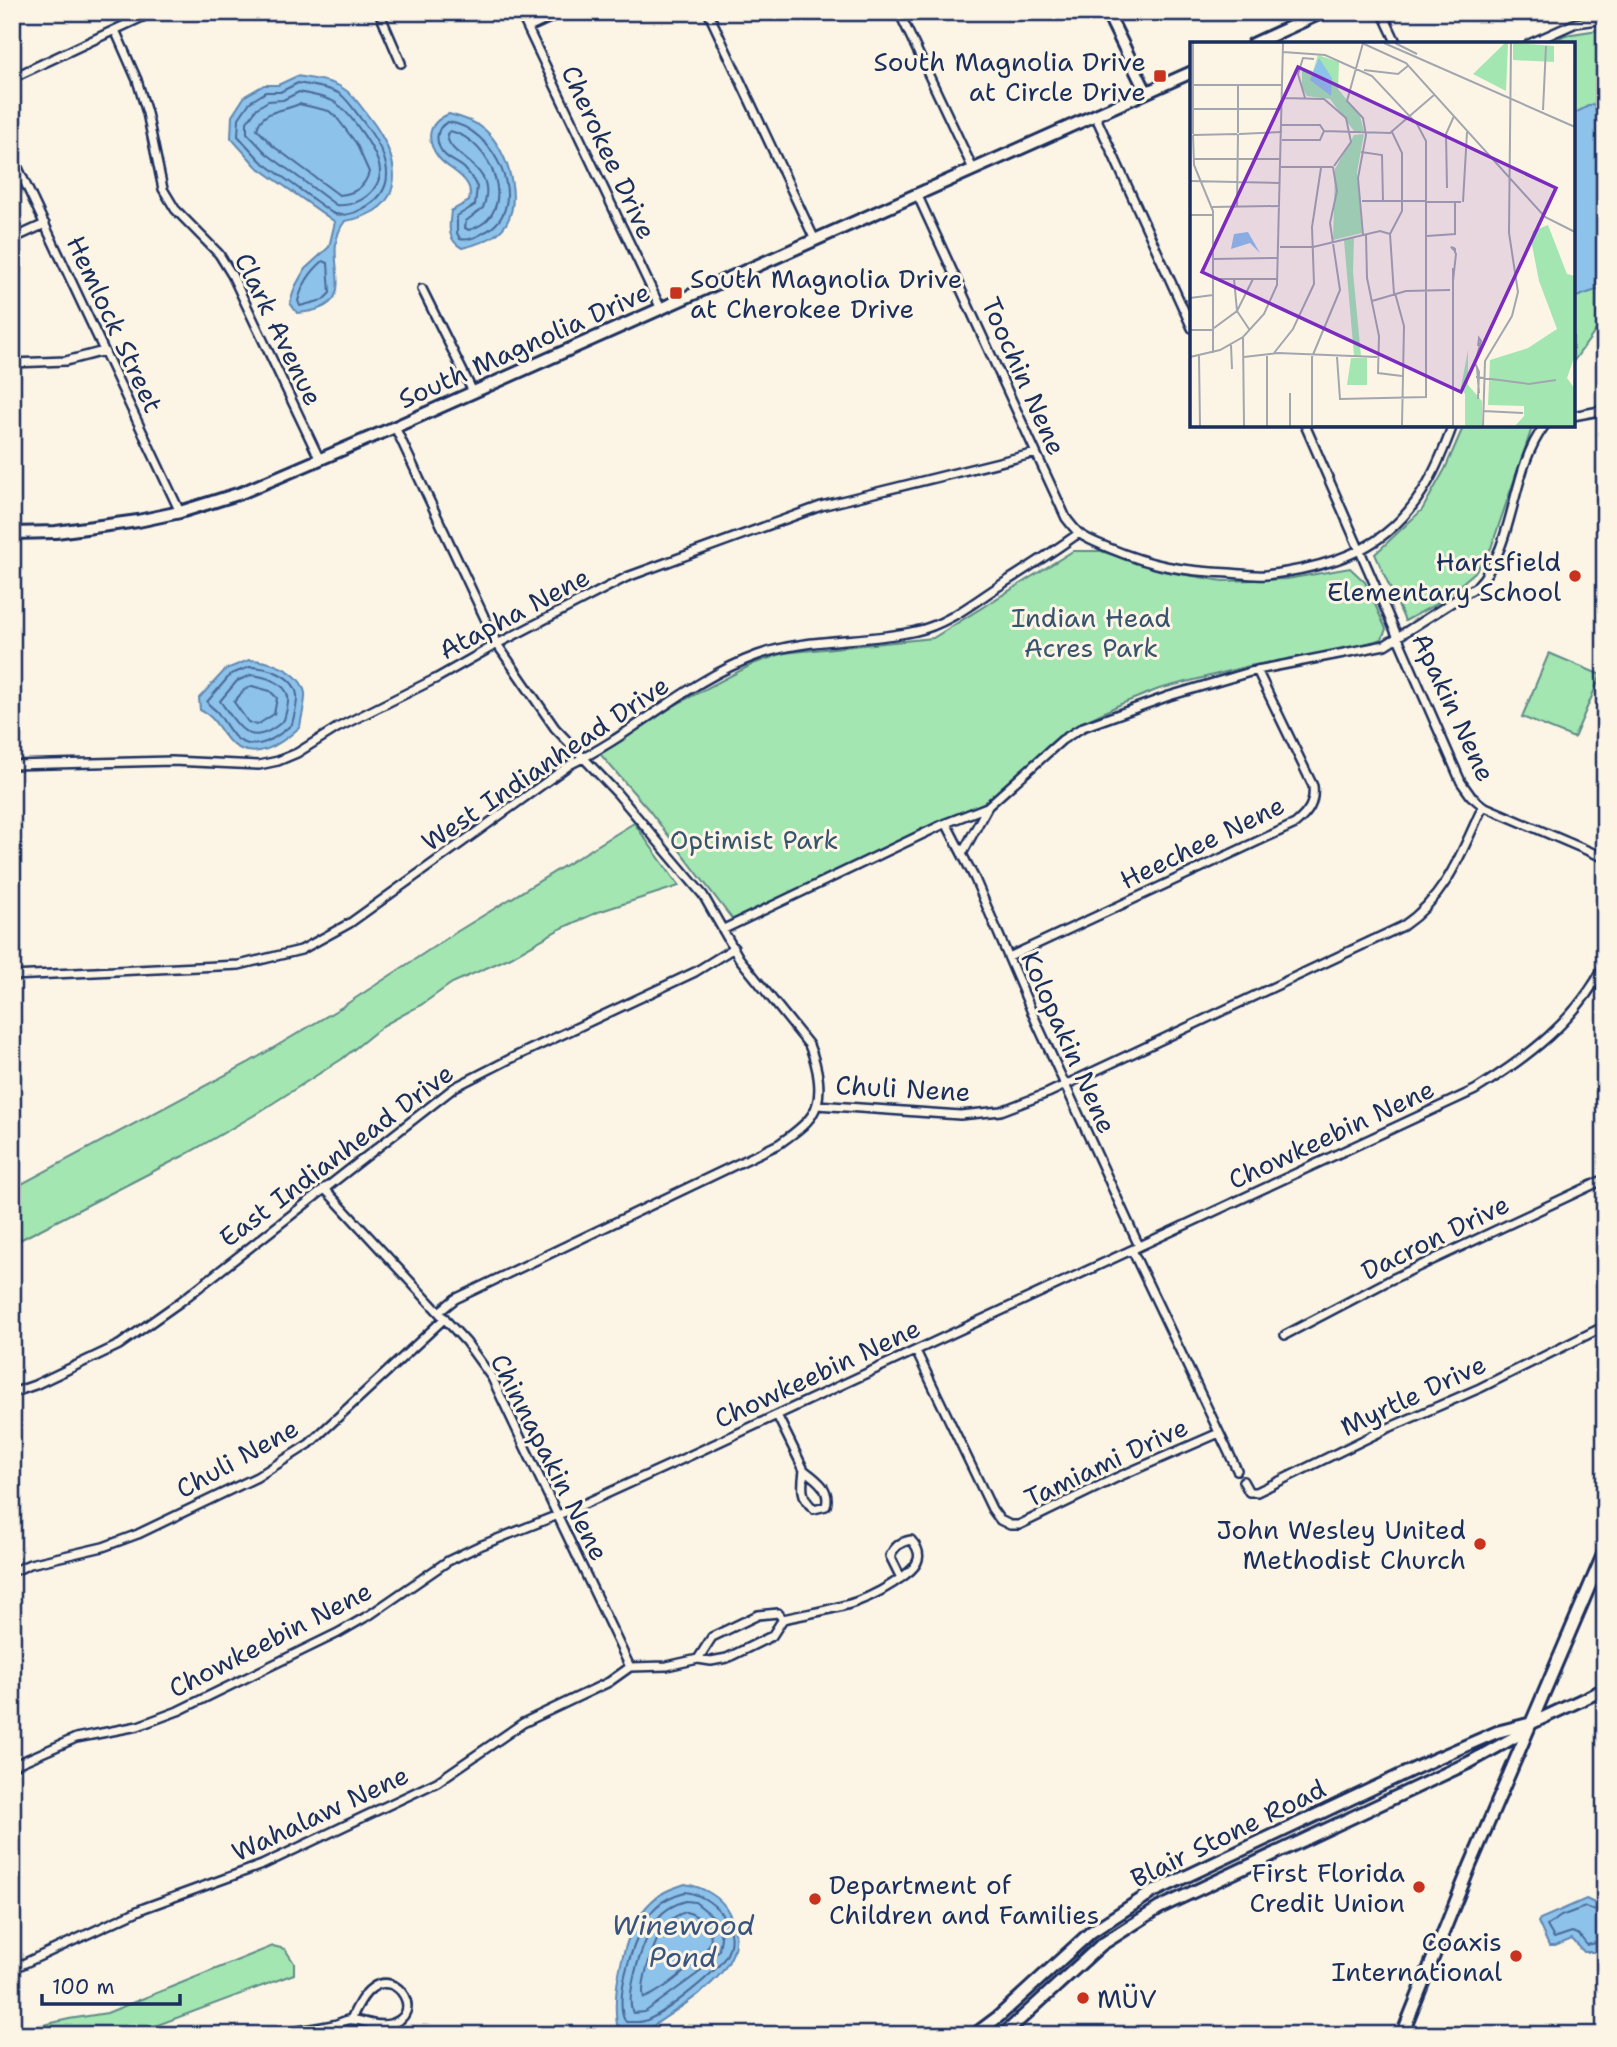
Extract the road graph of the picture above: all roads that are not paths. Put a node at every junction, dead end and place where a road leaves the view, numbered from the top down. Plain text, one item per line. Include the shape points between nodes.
1 (153, 12) edge
2 (379, 12) edge
3 (520, 12) edge
4 (563, 12) edge
5 (708, 12) edge
6 (899, 12) edge
7 (1107, 12) edge
8 (1323, 12) edge
9 (1382, 12) edge
10 (1297, 18) edge
11 (1605, 19) edge
12 (528, 28) junction
13 (115, 30) junction
14 (1256, 42) edge
15 (1396, 42) edge
16 (1533, 42) edge
17 (401, 62) dead end
18 (1190, 73) edge
19 (12, 78) edge
20 (1146, 92) junction
21 (1095, 115) junction
22 (12, 155) edge
23 (973, 169) junction
24 (918, 194) junction
25 (45, 224) junction
26 (12, 240) edge
27 (815, 240) junction
28 (422, 289) dead end
29 (661, 309) junction
30 (1190, 324) edge
31 (104, 351) junction
32 (12, 363) edge
33 (472, 392) junction
34 (1605, 410) edge
35 (1575, 416) edge
36 (395, 427) junction
37 (1306, 427) edge
38 (1452, 427) edge
39 (1544, 427) edge
40 (1036, 453) junction
41 (320, 460) junction
42 (180, 512) junction
43 (12, 533) edge
44 (1079, 533) junction
45 (1360, 551) junction
46 (1398, 637) junction
47 (497, 643) junction
48 (1257, 670) junction
49 (584, 758) junction
50 (12, 765) edge
51 (1482, 806) junction
52 (987, 807) junction
53 (946, 823) junction
54 (962, 854) junction
55 (1605, 858) edge
56 (724, 929) junction
57 (734, 948) junction
58 (1009, 957) junction
59 (1605, 964) edge
60 (12, 976) edge
61 (1066, 1084) junction
62 (817, 1105) junction
63 (1605, 1179) edge
64 (324, 1188) junction
65 (1136, 1248) junction
66 (442, 1315) junction
67 (1605, 1326) edge
68 (1285, 1335) dead end
69 (916, 1350) junction
70 (12, 1393) edge
71 (777, 1415) junction
72 (1219, 1433) junction
73 (804, 1470) junction
74 (1237, 1470) dead end
75 (1243, 1481) dead end
76 (557, 1514) junction
77 (1605, 1550) edge
78 (12, 1572) edge
79 (901, 1578) junction
80 (783, 1619) junction
81 (698, 1659) junction
82 (630, 1667) junction
83 (1605, 1689) edge
84 (1532, 1723) junction
85 (12, 1766) edge
86 (1380, 1785) junction
87 (1362, 1793) junction
88 (1387, 1801) junction
89 (1370, 1809) junction
90 (1247, 1847) junction
91 (1254, 1863) junction
92 (1091, 1932) junction
93 (1101, 1945) junction
94 (12, 1969) edge
95 (351, 2019) junction
96 (274, 2035) edge
97 (974, 2035) edge
98 (1003, 2035) edge
99 (1402, 2035) edge

1 - 13 street
2 - 17 street
3 - 12 street, Cherokee Drive
4 - 12 street
5 - 27 street
6 - 23 street
7 - 20 main road
8 - 10 main road
9 - 15 street
10 - 14 main road
11 - 16 street via 1576,23
12 - 29 street, Cherokee Drive
13 - 19 street
13 - 41 street, Clark Avenue via 148,113 163,189 232,275
18 - 20 main road, South Magnolia Drive
20 - 21 main road, South Magnolia Drive
21 - 23 main road, South Magnolia Drive
21 - 30 street
22 - 25 street, Hemlock Street
23 - 24 main road, South Magnolia Drive
24 - 27 main road, South Magnolia Drive
24 - 40 street, Toochin Nene
25 - 26 street
25 - 31 street, Hemlock Street
27 - 29 main road, South Magnolia Drive
28 - 33 street
29 - 33 main road, South Magnolia Drive
31 - 32 street via 66,361
31 - 42 street, Hemlock Street
33 - 36 main road, South Magnolia Drive
34 - 35 street
36 - 41 main road, South Magnolia Drive
36 - 47 street
37 - 45 street, Apakin Nene
38 - 45 street via 1414,505
39 - 46 street via 1524,464 1488,575
40 - 44 street, Toochin Nene via 1066,517
40 - 47 street, Atapha Nene via 797,513 627,578
41 - 42 main road, South Magnolia Drive
42 - 43 main road, South Magnolia Drive via 101,527
44 - 45 street via 1140,561 1181,570 1263,575
44 - 49 street, West Indianhead Drive via 940,623 915,632 757,655 666,703
45 - 46 street, Apakin Nene
46 - 48 street via 1385,645
46 - 51 street, Apakin Nene via 1461,782
47 - 49 street via 555,727
47 - 50 street, Atapha Nene via 278,761 259,765 172,761
48 - 52 street via 1083,727
48 - 58 street, Heechee Nene via 1312,786 1312,804 1306,815
49 - 56 street via 704,895
49 - 60 street, West Indianhead Drive via 350,923 301,950 239,965
51 - 55 street, Apakin Nene
51 - 61 street, Chuli Nene via 1439,892 1410,921
52 - 53 street
52 - 54 street
53 - 54 street, Kolopakin Nene
53 - 56 street
54 - 58 street, Kolopakin Nene
56 - 57 street
57 - 62 street via 809,1045 818,1075
57 - 64 street, East Indianhead Drive via 695,972 455,1087
58 - 61 street, Kolopakin Nene
59 - 65 street, Chowkeebin Nene via 1585,997 1544,1042 1475,1090
61 - 62 street, Chuli Nene via 1022,1104 982,1114
61 - 65 street, Kolopakin Nene
62 - 66 street, Chuli Nene via 812,1116 779,1144 455,1299
63 - 68 street, Dacron Drive
64 - 66 street, Chinnapakin Nene
64 - 70 street, East Indianhead Drive via 119,1345
65 - 69 street, Chowkeebin Nene
65 - 72 street, Kolopakin Nene
66 - 76 street, Chinnapakin Nene via 492,1378
66 - 78 street, Chuli Nene via 309,1444 266,1472 103,1548
67 - 75 street, Myrtle Drive via 1257,1492 1249,1492
69 - 71 street, Chowkeebin Nene
69 - 72 street, Tamiami Drive via 992,1509 1010,1525 1037,1518
71 - 73 street
71 - 76 street, Chowkeebin Nene
72 - 74 street, Kolopakin Nene
73 - 73 street via 806,1503 814,1509 826,1506 826,1491
76 - 82 street, Chinnapakin Nene
76 - 85 street, Chowkeebin Nene via 448,1561 338,1633 178,1711 138,1726 76,1738
77 - 84 main road
79 - 79 street via 890,1556 902,1542 911,1540 918,1548 918,1565
79 - 80 street via 851,1605
80 - 81 street via 772,1636 745,1650 727,1658
80 - 81 street via 778,1613 768,1613 712,1637
81 - 82 street
82 - 94 street, Wahalaw Nene via 609,1682 523,1723 437,1782 262,1866 144,1908
83 - 84 main road, Blair Stone Road
84 - 86 main road, Blair Stone Road via 1497,1732
84 - 88 main road, Blair Stone Road via 1494,1749
84 - 99 main road
86 - 87 main road, Blair Stone Road
86 - 88 main road
87 - 89 main road
87 - 90 main road, Blair Stone Road
88 - 89 main road, Blair Stone Road
89 - 91 main road, Blair Stone Road
90 - 91 main road
90 - 92 main road, Blair Stone Road via 1151,1893
91 - 93 main road, Blair Stone Road via 1160,1908
92 - 93 main road
92 - 97 main road, Blair Stone Road
93 - 98 main road, Blair Stone Road
95 - 95 street via 372,1988 390,1984 403,1993 407,2011 393,2023 376,2026
95 - 96 street

